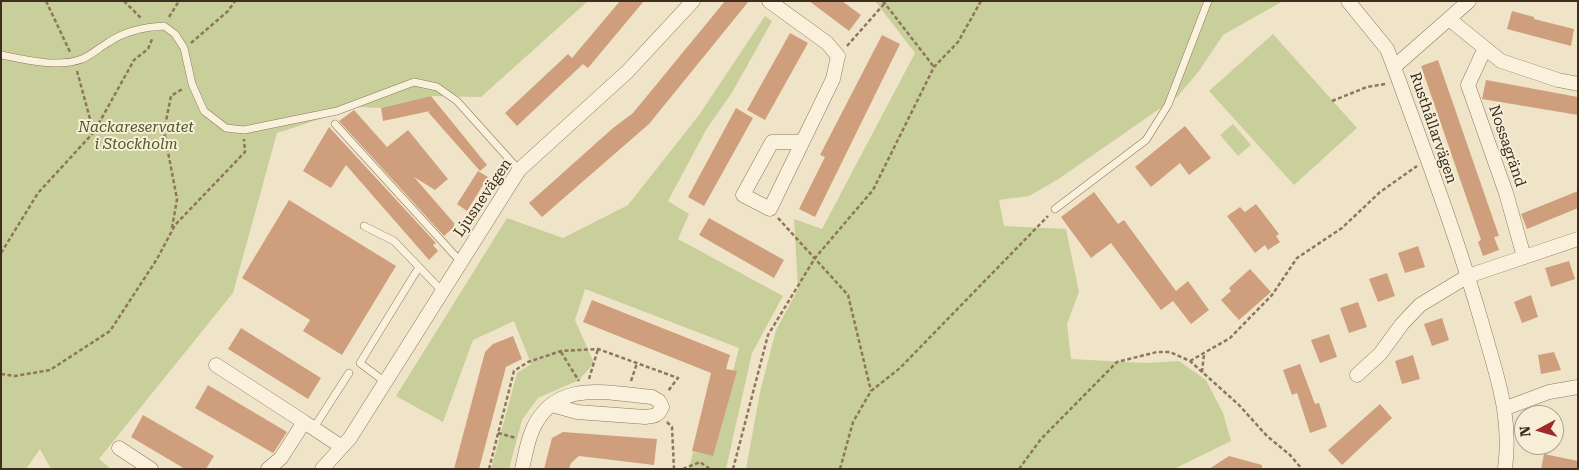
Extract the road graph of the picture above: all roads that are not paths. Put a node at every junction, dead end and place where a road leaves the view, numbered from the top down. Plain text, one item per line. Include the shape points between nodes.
1 (693, 1) edge
2 (769, 1) edge
3 (1208, 1) edge
4 (1348, 1) edge
5 (1470, 1) edge
6 (1449, 19) junction
7 (1486, 48) junction
8 (1, 55) edge
9 (1394, 67) junction
10 (1578, 84) edge
11 (335, 124) dead end
12 (801, 142) junction
13 (519, 170) junction
14 (1055, 209) road end
15 (364, 226) dead end
16 (1578, 239) edge
17 (1524, 257) junction
18 (460, 261) junction
19 (419, 267) junction
20 (1468, 276) junction
21 (442, 291) junction
22 (216, 365) dead end
23 (348, 373) dead end
24 (1357, 375) dead end
25 (385, 382) junction
26 (1578, 387) edge
27 (552, 405) junction
28 (1506, 408) junction
29 (309, 426) junction
30 (342, 447) junction
31 (119, 448) dead end
32 (151, 469) edge
33 (268, 469) edge
34 (322, 469) edge
35 (522, 469) edge
36 (1505, 469) edge

1 - 13 street, Ljusnevägen via 627,72
2 - 12 street via 828,43 838,56 833,79
3 - 14 lane via 1168,105 1146,140
4 - 9 street, Rusthållarvägen via 1387,49
5 - 6 street
6 - 7 street
6 - 9 street
7 - 10 street via 1509,64
7 - 17 street, Nossagränd via 1468,85 1506,193
8 - 13 lane via 47,62 74,61 129,32 149,26 164,26 175,34 184,48 192,84 204,111 226,128 244,130 336,111 414,82 437,87 457,101
9 - 20 street, Rusthållarvägen
11 - 18 lane
12 - 12 street via 772,142 743,195 770,209
13 - 18 street, Ljusnevägen
15 - 19 lane via 394,241
16 - 17 street
17 - 20 street
18 - 21 street, Ljusnevägen
19 - 21 lane
19 - 25 lane via 360,363
20 - 24 street via 1420,305 1380,354
20 - 28 street, Rusthållarvägen
21 - 25 street, Ljusnevägen
22 - 29 street
23 - 29 lane
25 - 30 street, Ljusnevägen
26 - 28 street via 1549,392
27 - 27 street via 566,395 585,391 652,397 660,401 662,408 660,413 645,417 587,413
27 - 35 street via 538,419
28 - 36 street, Rusthållarvägen via 1508,448
29 - 30 street
29 - 33 street
30 - 34 street, Ljusnevägen
31 - 32 street

